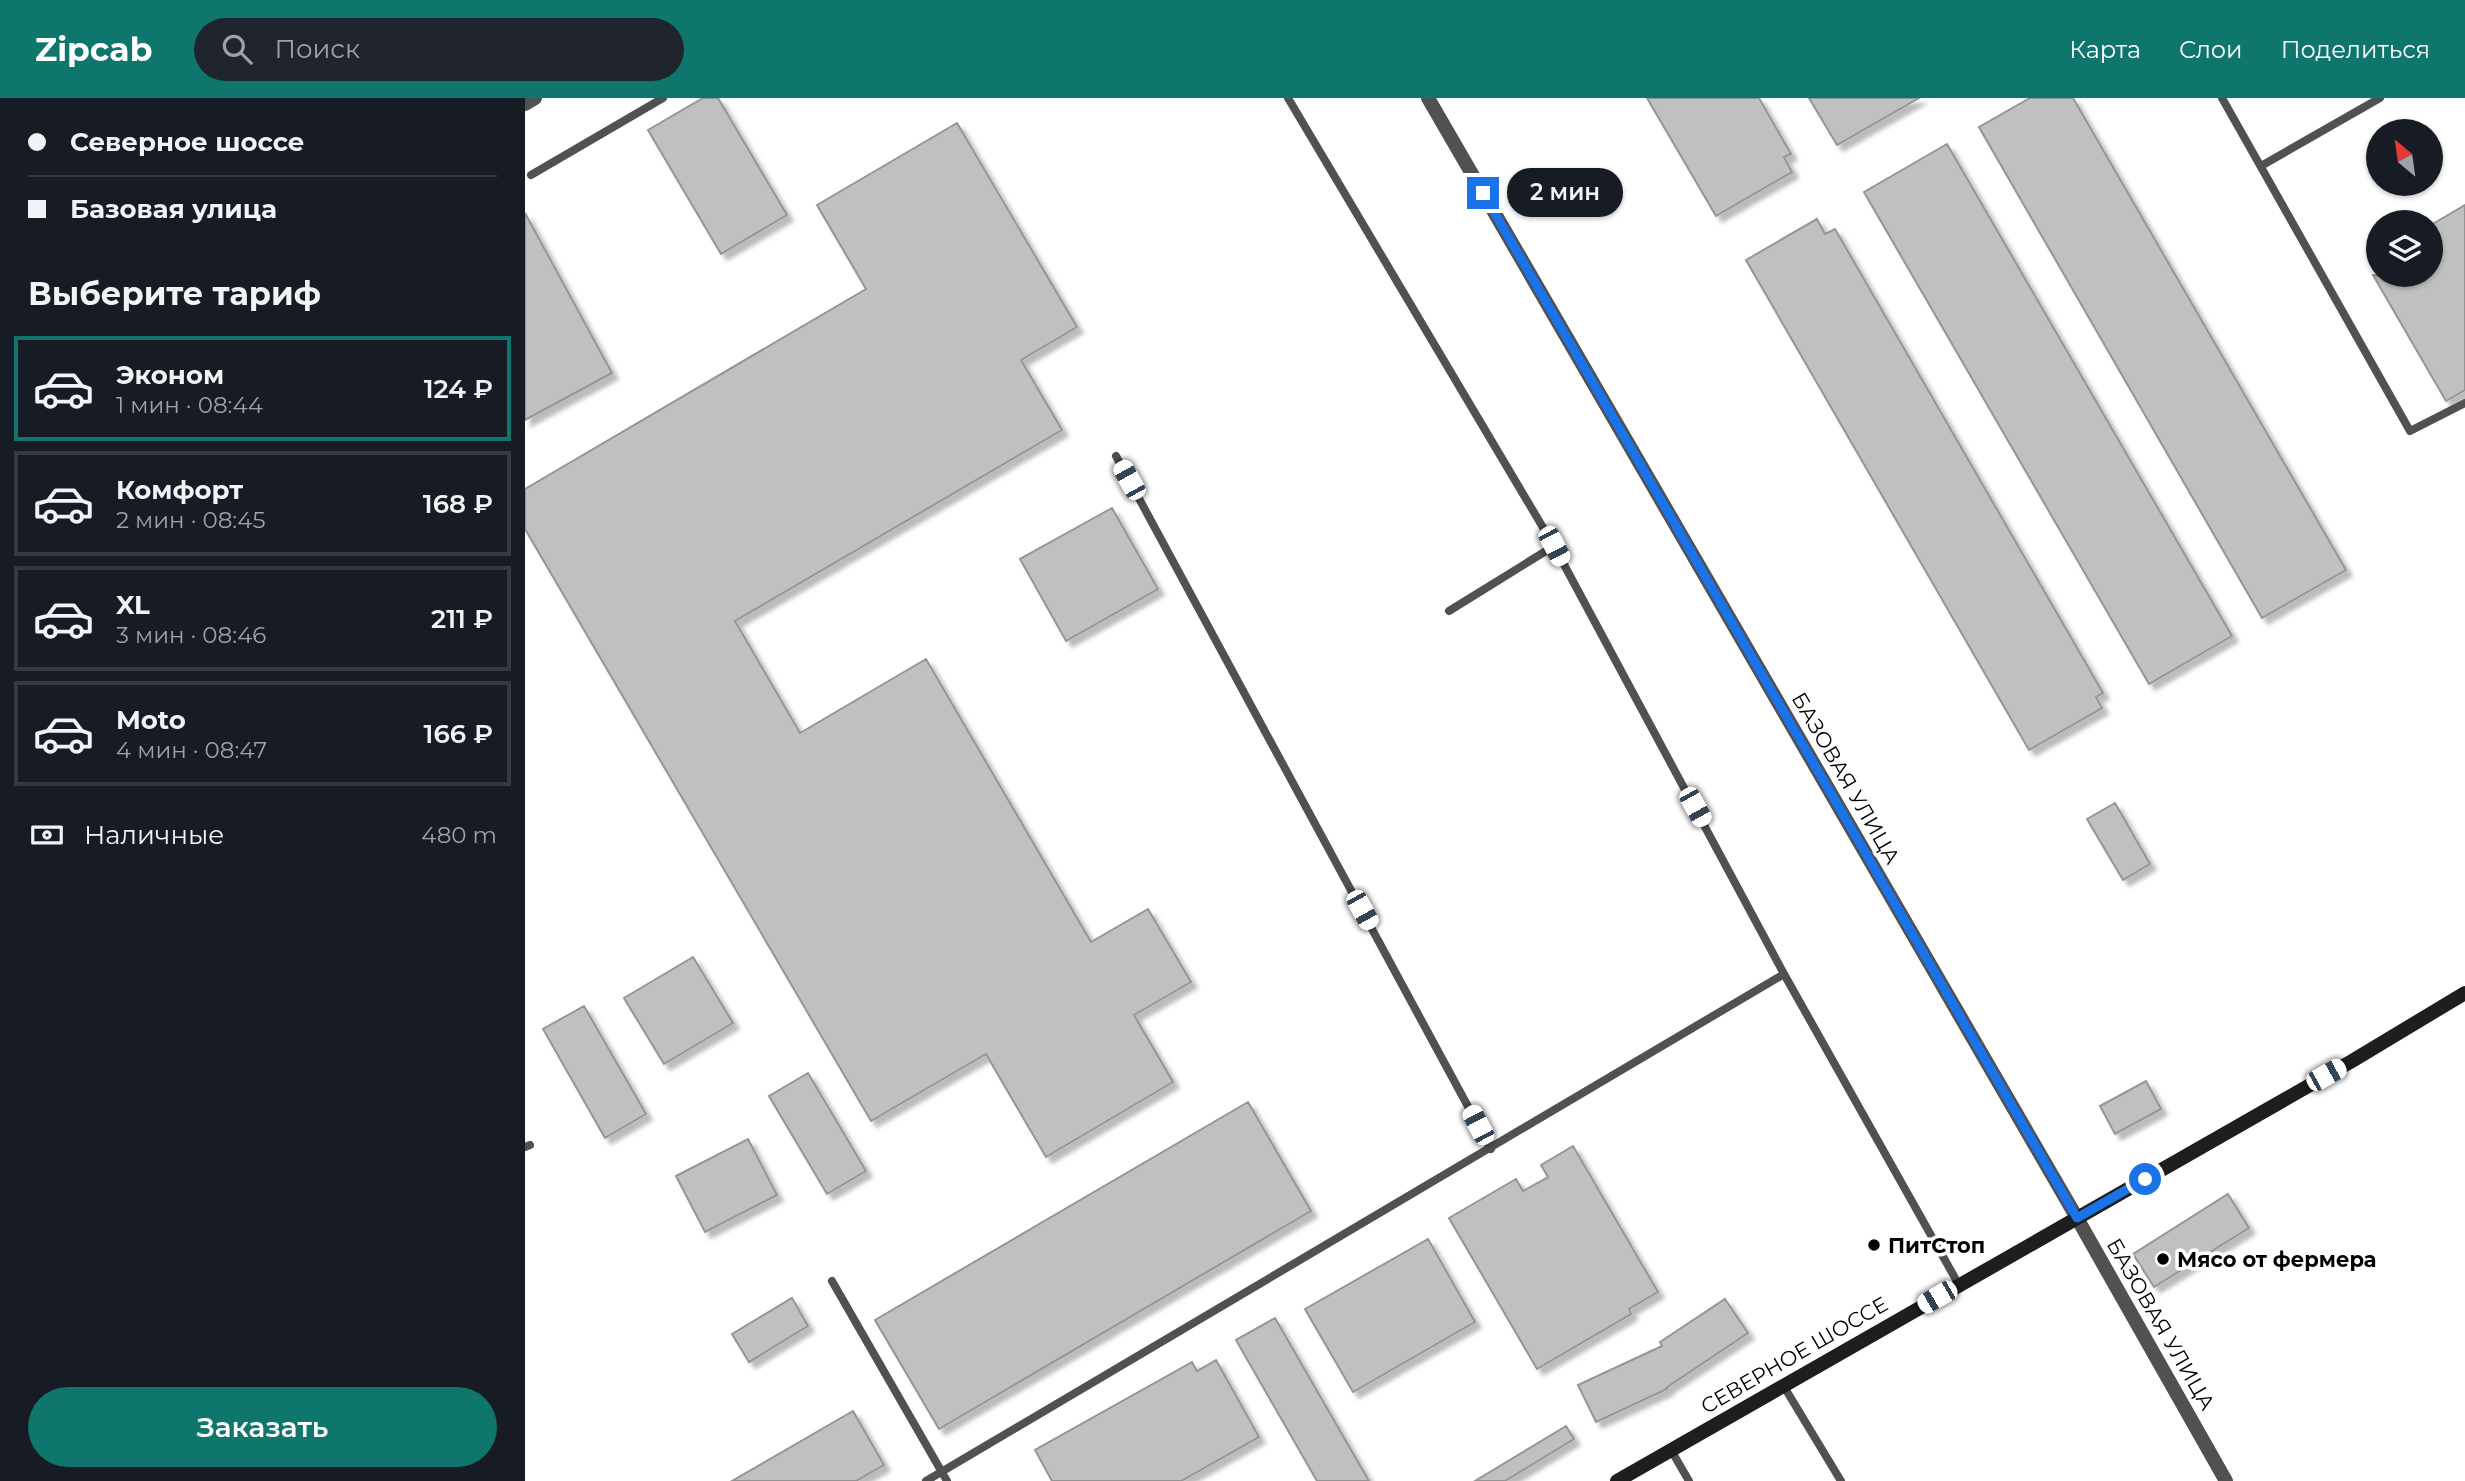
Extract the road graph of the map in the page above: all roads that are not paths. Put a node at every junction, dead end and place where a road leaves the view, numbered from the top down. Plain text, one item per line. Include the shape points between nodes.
1 (535, 98) edge
2 (663, 98) edge
3 (1288, 98) edge
4 (1428, 98) edge
5 (2223, 98) edge
6 (2380, 98) edge
7 (525, 104) edge
8 (2260, 166) junction
9 (531, 175) dead end
10 (2465, 403) edge
11 (1116, 456) dead end
12 (1554, 546) junction
13 (1449, 611) dead end
14 (1784, 974) junction
15 (2465, 993) edge
16 (1492, 1149) junction
17 (2077, 1218) junction
18 (832, 1281) dead end
19 (1959, 1285) junction
20 (1783, 1385) junction
21 (1671, 1450) junction
22 (941, 1472) junction
23 (926, 1481) edge
24 (947, 1481) edge
25 (1617, 1481) edge
26 (1689, 1481) edge
27 (1842, 1481) edge
28 (2226, 1481) edge

1 - 7 street
2 - 9 lane
3 - 12 lane
4 - 17 street, БАЗОВАЯ УЛИЦА
5 - 8 lane
6 - 8 lane
8 - 10 lane via 2410,431
11 - 16 lane
12 - 13 lane
12 - 14 lane
14 - 16 lane
14 - 19 lane
15 - 17 main road, СЕВЕРНОЕ ШОССЕ
16 - 22 lane
17 - 19 main road, СЕВЕРНОЕ ШОССЕ
17 - 28 street, БАЗОВАЯ УЛИЦА
18 - 22 lane
19 - 20 main road, СЕВЕРНОЕ ШОССЕ
20 - 21 main road, СЕВЕРНОЕ ШОССЕ
20 - 27 lane
21 - 25 main road, СЕВЕРНОЕ ШОССЕ
21 - 26 lane
22 - 23 lane
22 - 24 lane

